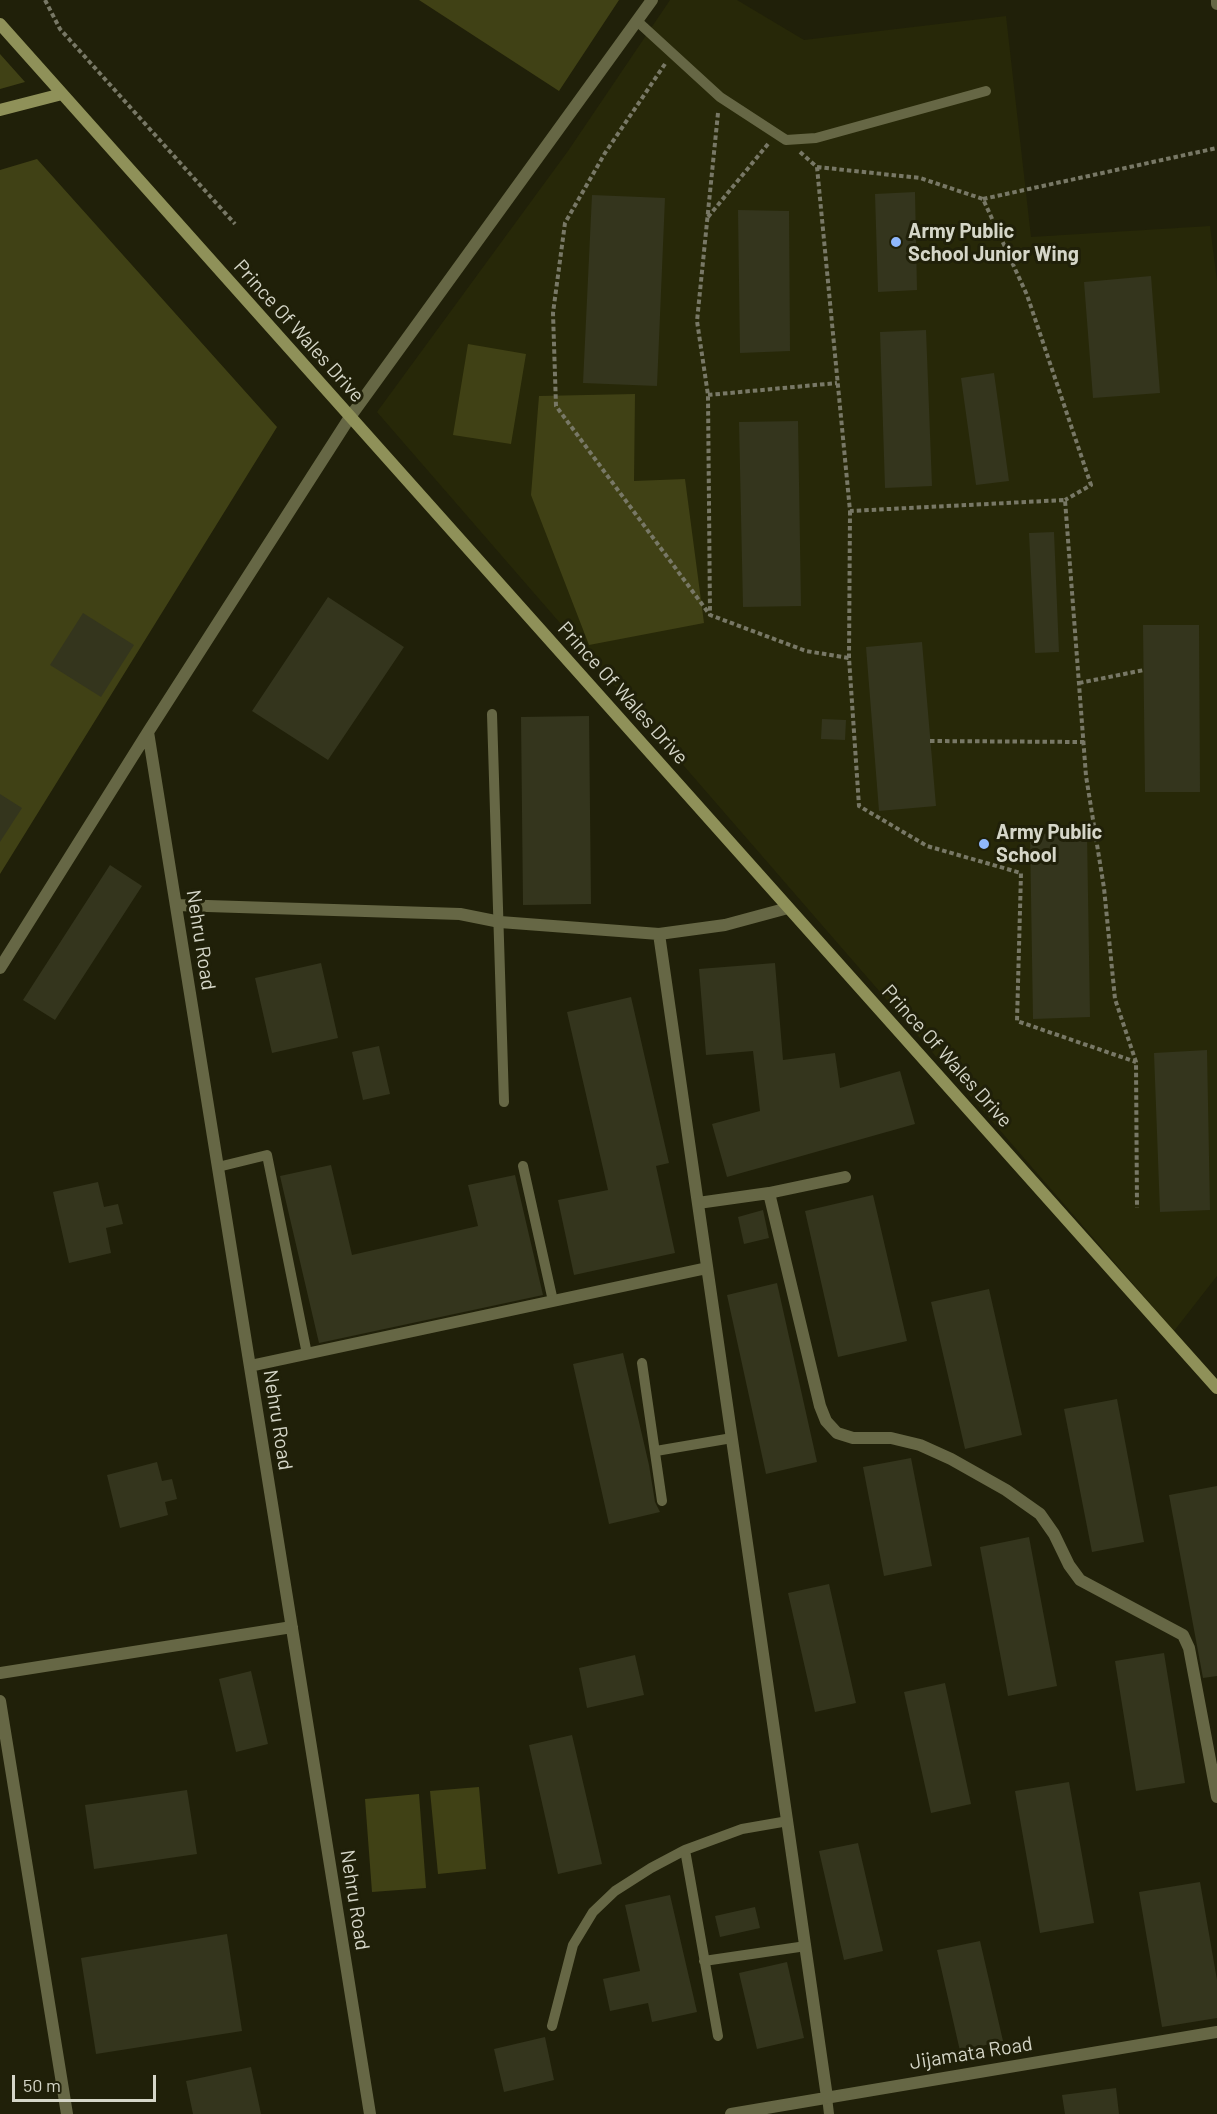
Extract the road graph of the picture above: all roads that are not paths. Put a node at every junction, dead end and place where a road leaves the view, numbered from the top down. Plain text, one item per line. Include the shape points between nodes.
1 (652, 0) edge
2 (637, 21) junction
3 (0, 24) edge
4 (986, 91) dead end
5 (62, 94) junction
6 (0, 110) edge
7 (350, 417) junction
8 (492, 714) dead end
9 (148, 732) junction
10 (176, 905) junction
11 (788, 908) junction
12 (500, 922) junction
13 (659, 934) junction
14 (0, 968) edge
15 (504, 1102) dead end
16 (523, 1166) dead end
17 (218, 1167) junction
18 (845, 1177) dead end
19 (769, 1193) junction
20 (698, 1203) junction
21 (707, 1268) junction
22 (553, 1301) junction
23 (307, 1354) junction
24 (642, 1363) dead end
25 (250, 1366) junction
26 (1217, 1388) edge
27 (732, 1438) junction
28 (656, 1451) junction
29 (662, 1501) dead end
30 (292, 1627) junction
31 (0, 1673) edge
32 (0, 1701) edge
33 (1217, 1797) edge
34 (788, 1821) junction
35 (685, 1850) junction
36 (806, 1946) junction
37 (704, 1961) junction
38 (552, 2026) dead end
39 (1217, 2032) edge
40 (718, 2036) dead end
41 (826, 2097) junction
42 (67, 2114) edge
43 (370, 2114) edge
44 (731, 2114) edge
45 (829, 2114) edge

1 - 2 street
2 - 4 lane via 720,97 781,137 816,138
2 - 7 street
3 - 5 main road, Prince Of Wales Drive
5 - 6 main road
5 - 7 main road, Prince Of Wales Drive
7 - 9 street
7 - 11 main road, Prince Of Wales Drive
8 - 12 lane
9 - 10 street, Nehru Road
9 - 14 street
10 - 12 street via 460,914
10 - 17 street, Nehru Road
11 - 13 street via 725,925
11 - 26 main road, Prince Of Wales Drive
12 - 13 street
12 - 15 lane
13 - 20 street
16 - 22 lane
17 - 23 lane via 267,1155
17 - 25 street, Nehru Road
18 - 19 street
19 - 20 street
19 - 33 street via 826,1420 837,1433 852,1438 891,1438 920,1445 1006,1490 1040,1514 1080,1580 1183,1635 1189,1648
20 - 21 street
21 - 22 street
21 - 27 street
22 - 23 street
23 - 25 street
24 - 28 lane
25 - 30 street, Nehru Road
27 - 28 lane
27 - 34 street
28 - 29 lane
30 - 31 street
30 - 43 street, Nehru Road
32 - 42 street
34 - 35 lane via 742,1829
34 - 36 street
35 - 37 lane
35 - 38 lane via 615,1891 593,1912 573,1945
36 - 37 lane
36 - 41 street
37 - 40 lane
39 - 41 street, Jijamata Road
41 - 44 street, Jijamata Road
41 - 45 lane

